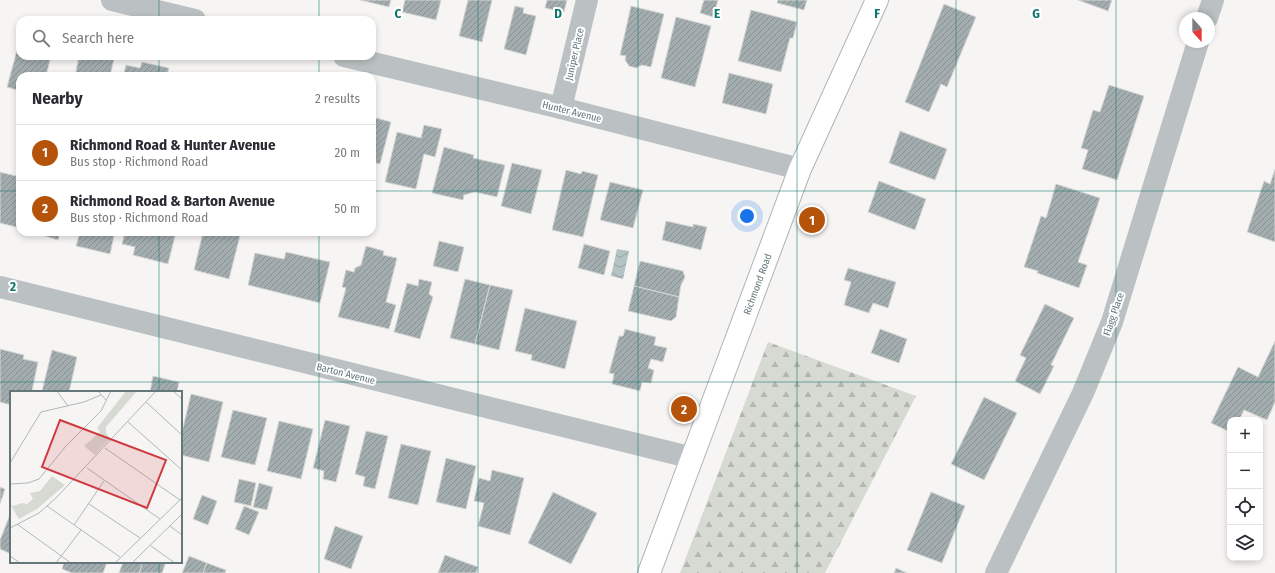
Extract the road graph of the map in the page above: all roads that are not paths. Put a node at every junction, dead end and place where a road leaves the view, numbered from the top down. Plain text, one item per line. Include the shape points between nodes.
1 (112, 0) edge
2 (587, 0) edge
3 (877, 0) edge
4 (1213, 0) edge
5 (1209, 12) edge
6 (178, 16) edge
7 (1196, 48) edge
8 (361, 60) edge
9 (561, 108) junction
10 (800, 169) junction
11 (0, 287) edge
12 (693, 458) junction
13 (649, 573) edge
14 (996, 573) edge

1 - 6 street
2 - 9 street, Juniper Place
3 - 10 main road, Richmond Road
4 - 5 street
7 - 14 street, Flagg Place via 1112,322 1083,393
8 - 9 street, Hunter Avenue
9 - 10 street, Hunter Avenue
10 - 12 main road, Richmond Road
11 - 12 street, Barton Avenue
12 - 13 main road, Richmond Road

